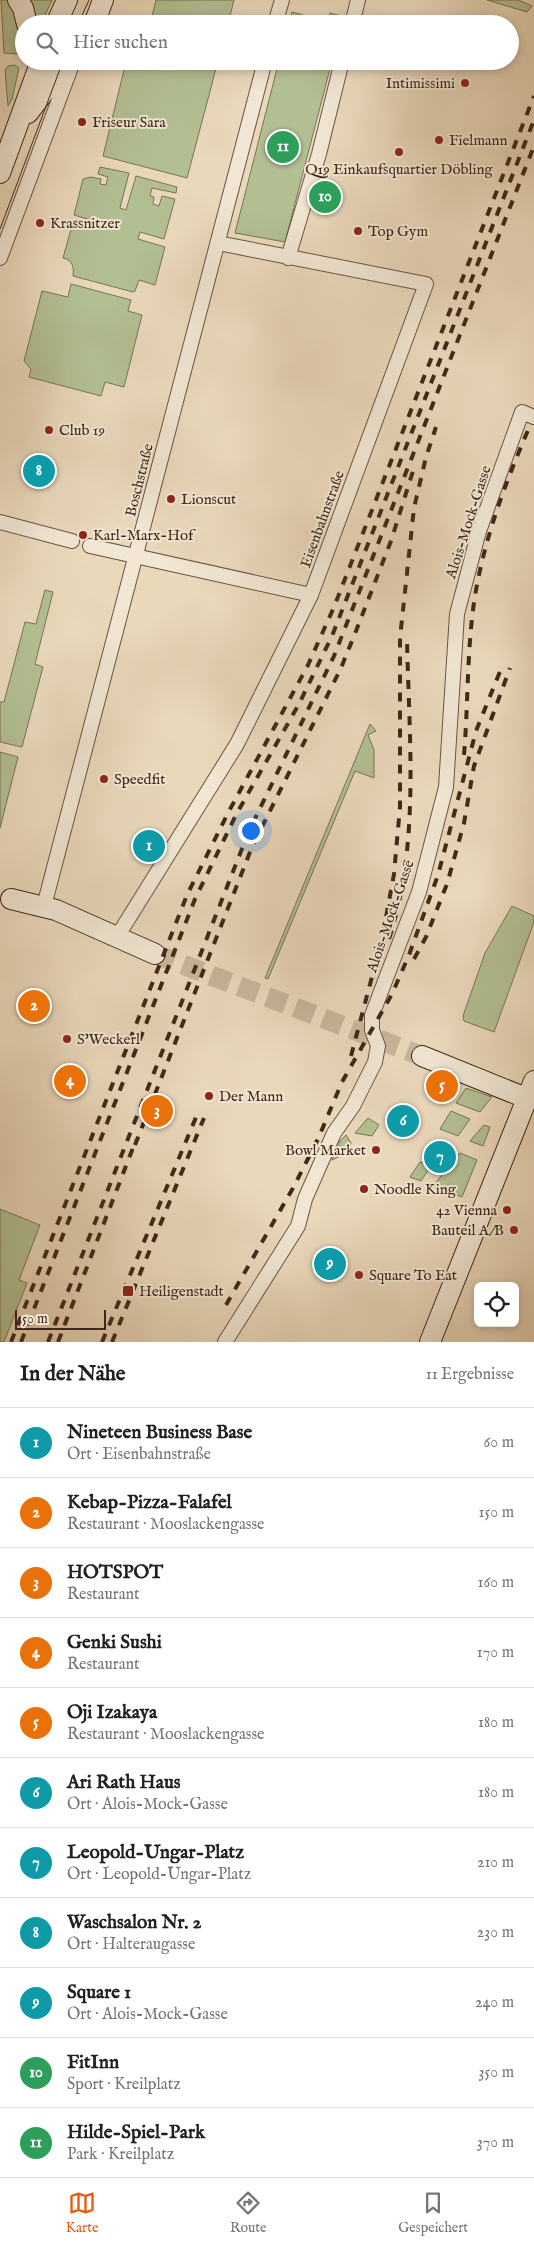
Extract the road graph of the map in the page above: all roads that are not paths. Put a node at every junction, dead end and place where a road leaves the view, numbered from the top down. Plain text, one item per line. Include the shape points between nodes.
1 (18, 0) edge
2 (67, 0) edge
3 (103, 0) edge
4 (282, 0) edge
5 (358, 0) edge
6 (25, 15) edge
7 (60, 15) edge
8 (97, 15) edge
9 (278, 15) edge
10 (354, 15) edge
11 (31, 70) edge
12 (37, 70) edge
13 (61, 70) edge
14 (71, 70) edge
15 (263, 70) edge
16 (340, 70) edge
17 (30, 88) junction
18 (16, 129) junction
19 (0, 173) edge
20 (218, 243) junction
21 (0, 258) edge
22 (288, 258) junction
23 (528, 414) edge
24 (0, 522) edge
25 (72, 541) dead end
26 (90, 546) dead end
27 (136, 556) junction
28 (311, 595) junction
29 (11, 898) dead end
30 (44, 906) junction
31 (117, 937) junction
32 (155, 954) tunnel mouth
33 (422, 1056) tunnel mouth
34 (531, 1094) edge
35 (432, 1338) edge
36 (225, 1342) edge

1 - 6 street
2 - 7 street
3 - 8 street
4 - 9 street
5 - 10 street
11 - 17 street
12 - 17 street
13 - 18 street
14 - 21 street
15 - 20 street, Boschstraße
16 - 22 street
17 - 18 street
18 - 19 street
20 - 22 street, Eisenbahnstraße
20 - 27 street, Boschstraße
22 - 28 street, Eisenbahnstraße via 426,284
23 - 36 street, Alois-Mock-Gasse via 479,531 457,614 446,787 419,892 372,1015 372,1030 378,1046 375,1062 353,1106 334,1133 305,1199 298,1226
24 - 25 street
26 - 27 street
27 - 28 street
27 - 30 street, Boschstraße
28 - 31 street, Eisenbahnstraße via 237,744
29 - 30 street
30 - 31 street
31 - 32 street
33 - 34 street
34 - 35 street

